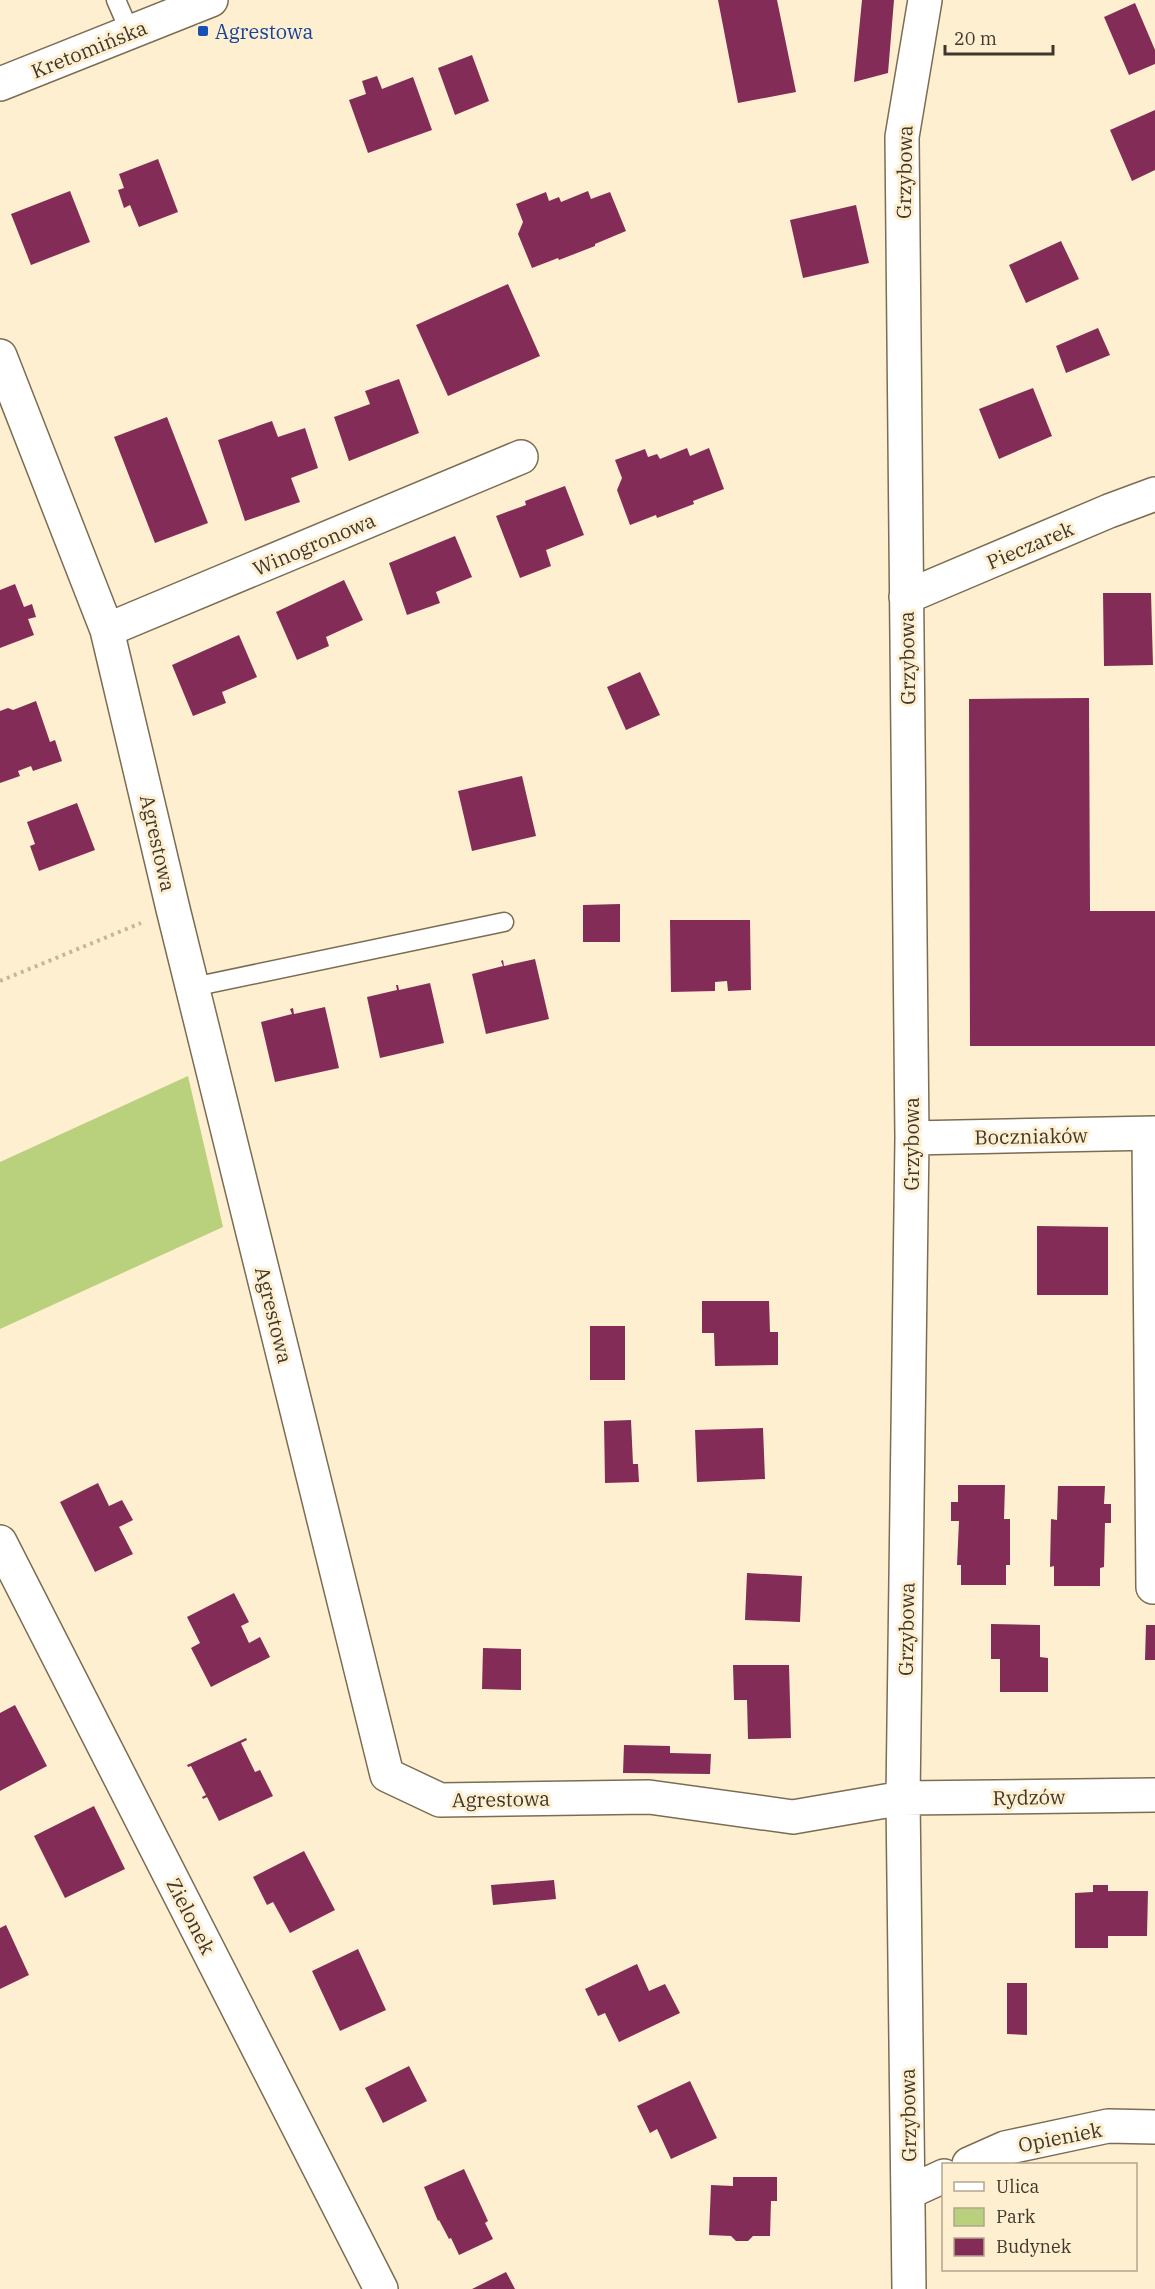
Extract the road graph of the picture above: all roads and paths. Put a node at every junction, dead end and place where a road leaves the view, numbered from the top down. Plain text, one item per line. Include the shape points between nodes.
1 (116, 0) edge
2 (211, 0) edge
3 (925, 0) edge
4 (130, 32) junction
5 (0, 84) edge
6 (0, 356) edge
7 (521, 457) dead end
8 (1155, 494) edge
9 (906, 597) junction
10 (107, 630) junction
11 (173, 909) junction
12 (504, 922) dead end
13 (0, 981) edge
14 (193, 987) junction
15 (1152, 1134) edge
16 (912, 1138) junction
17 (0, 1542) edge
18 (1155, 1587) edge
19 (1155, 1795) edge
20 (903, 1798) junction
21 (1155, 2127) edge
22 (971, 2163) edge
23 (942, 2177) edge
24 (909, 2192) junction
25 (381, 2289) edge
26 (909, 2289) edge

1 - 4 lane
2 - 4 street, Kretomińska
3 - 9 street, Grzybowa via 902,137
4 - 5 street, Kretomińska
6 - 10 street, Agrestowa
7 - 10 street, Winogronowa
8 - 9 street, Pieczarek
9 - 16 street, Grzybowa
10 - 11 street, Agrestowa
11 - 13 path
11 - 14 street, Agrestowa
12 - 14 lane
14 - 20 street, Agrestowa via 387,1775 440,1800 649,1797 793,1817
15 - 16 street, Boczniaków
15 - 18 street, Boczniaków
16 - 20 street, Grzybowa
17 - 25 street, Zielonek
19 - 20 street, Rydzów
20 - 24 street, Grzybowa
21 - 22 street, Opieniek via 1108,2126 1005,2148
23 - 24 street
24 - 26 street, Grzybowa

